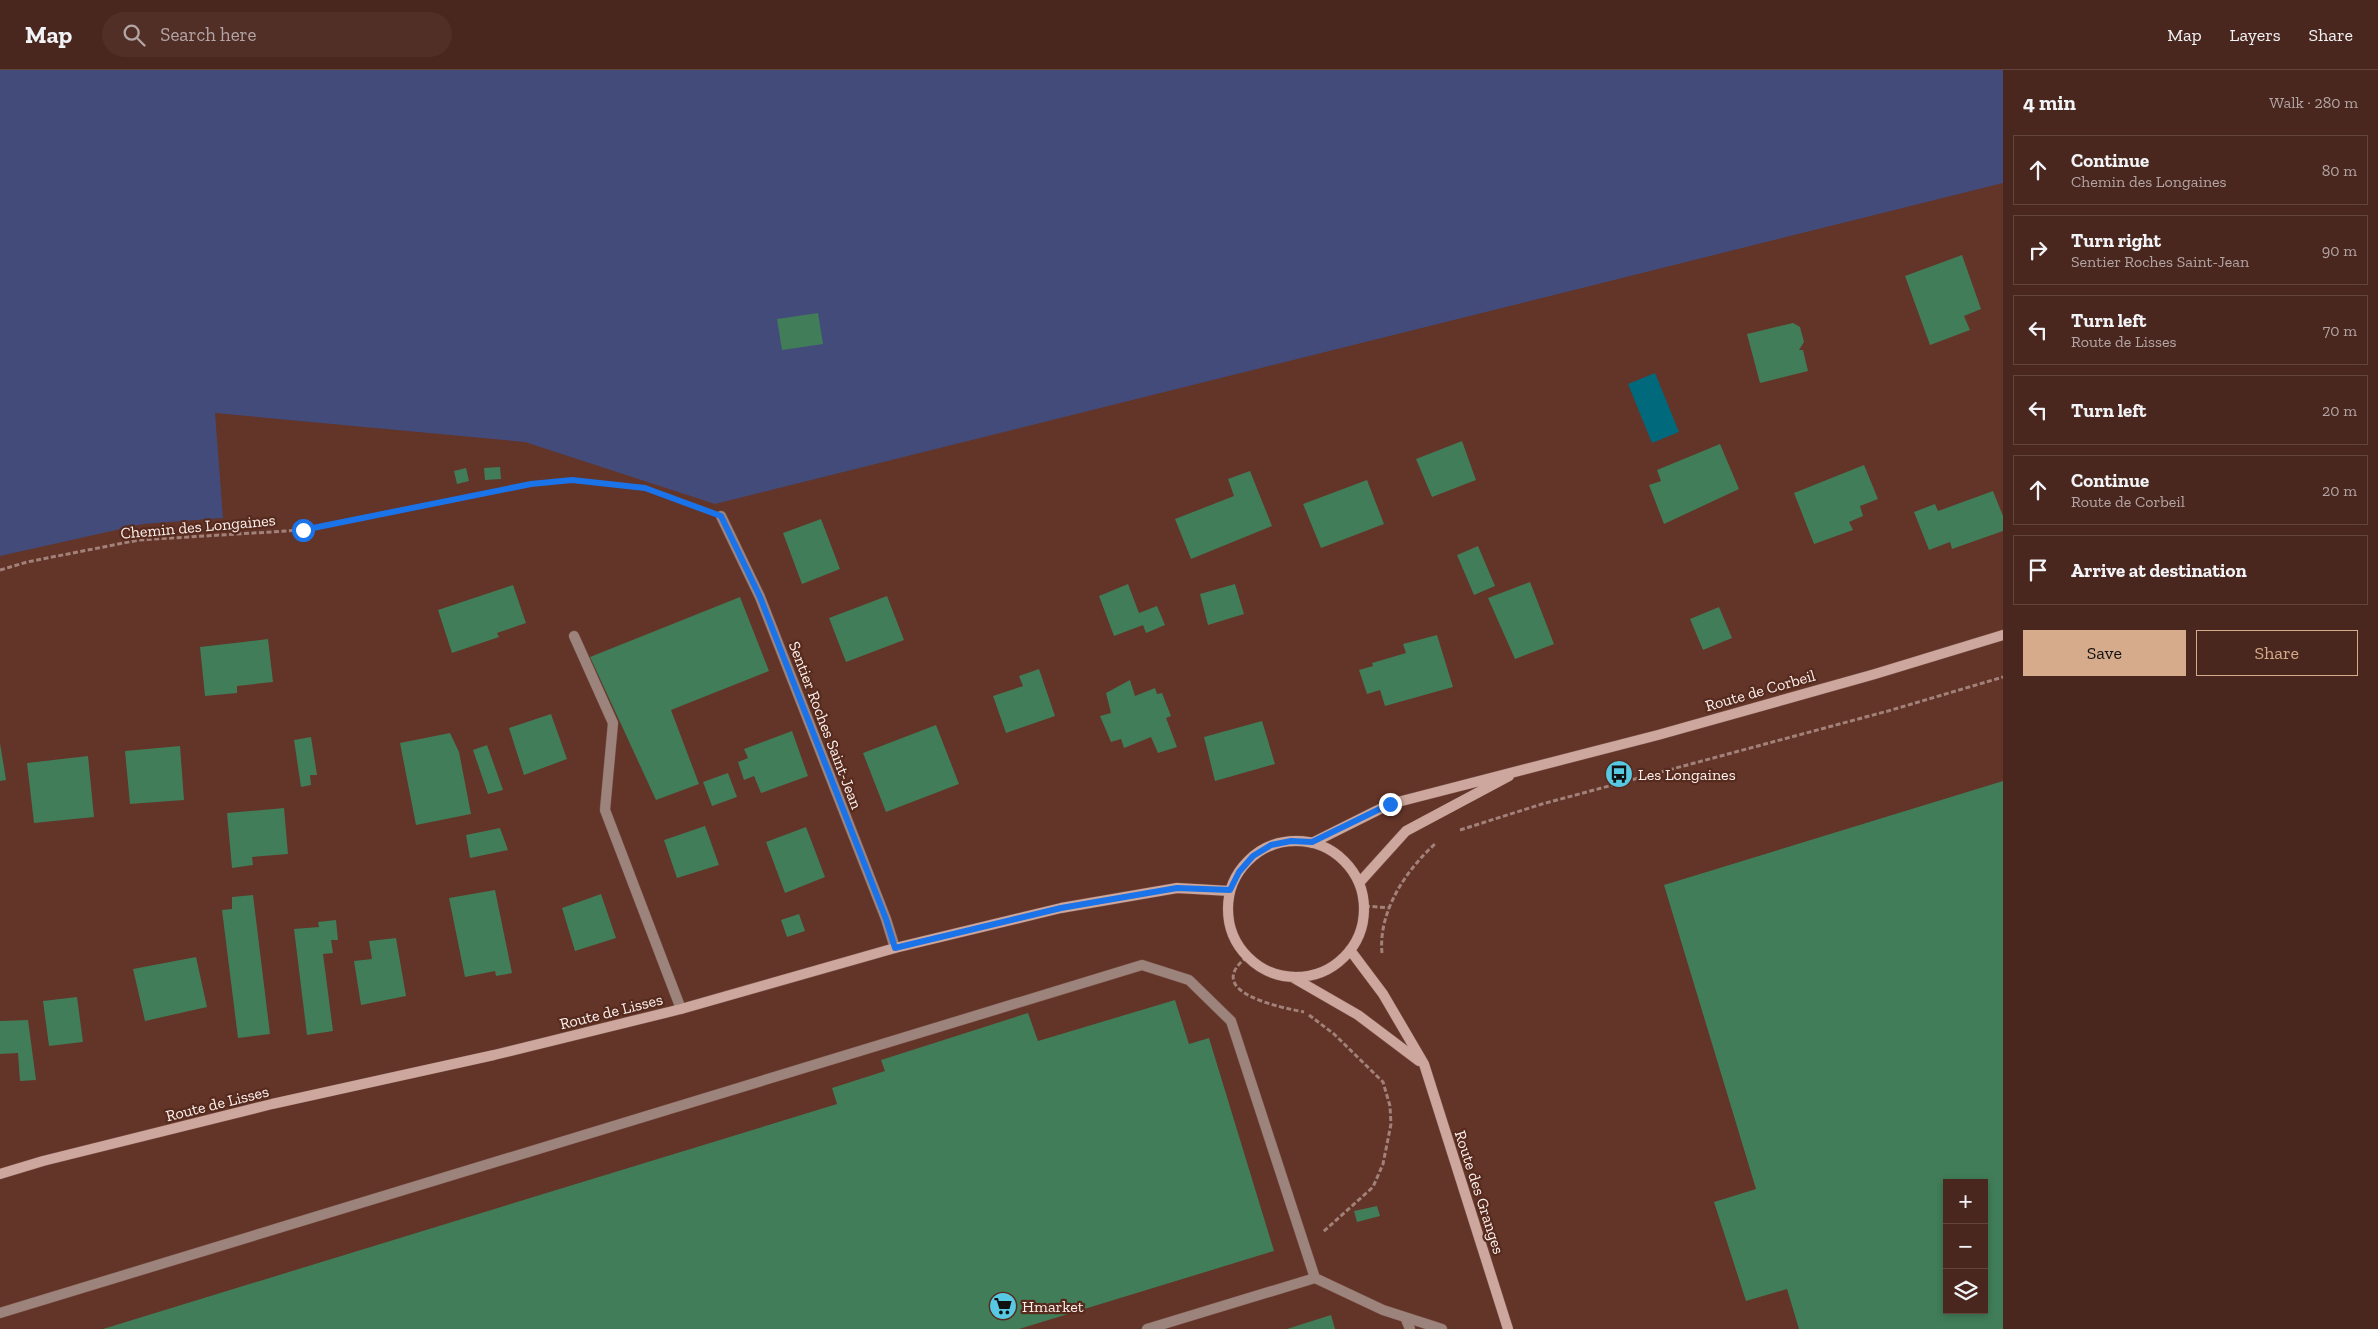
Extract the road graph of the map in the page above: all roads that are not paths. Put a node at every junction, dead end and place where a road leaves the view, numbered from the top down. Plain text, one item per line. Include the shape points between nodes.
1 (721, 516) road end
2 (2003, 635) edge
3 (574, 636) dead end
4 (1524, 768) junction
5 (1312, 842) junction
6 (1359, 883) junction
7 (1230, 890) junction
8 (895, 948) junction
9 (1350, 950) junction
10 (1292, 977) junction
11 (681, 1009) junction
12 (1424, 1064) junction
13 (0, 1174) edge
14 (1315, 1278) junction
15 (0, 1313) edge
16 (1405, 1317) junction
17 (1147, 1329) edge
18 (1410, 1329) edge
19 (1442, 1329) edge
20 (1508, 1329) edge

1 - 8 lane, Sentier Roches Saint-Jean via 760,597
2 - 4 street, Route de Corbeil via 1876,674
3 - 11 lane via 613,723 605,810
4 - 5 street, Route de Corbeil via 1390,804
4 - 6 street, Route de Corbeil via 1406,831
5 - 6 street via 1332,851 1348,865
5 - 7 street via 1291,841 1271,845 1259,852 1239,872
6 - 9 street via 1364,906 1361,929
7 - 8 street, Route de Lisses via 1177,888 1061,908
7 - 10 street via 1228,914 1234,937 1247,957 1268,971
8 - 11 street, Route de Lisses
9 - 10 street via 1334,965 1314,974
9 - 12 street, Route des Granges via 1383,994
10 - 12 street via 1358,1015
11 - 13 street, Route de Lisses via 494,1056 272,1104
12 - 20 street, Route des Granges
14 - 15 lane via 1231,1021 1189,980 1142,965
14 - 16 lane
14 - 17 lane
16 - 18 lane
16 - 19 lane

